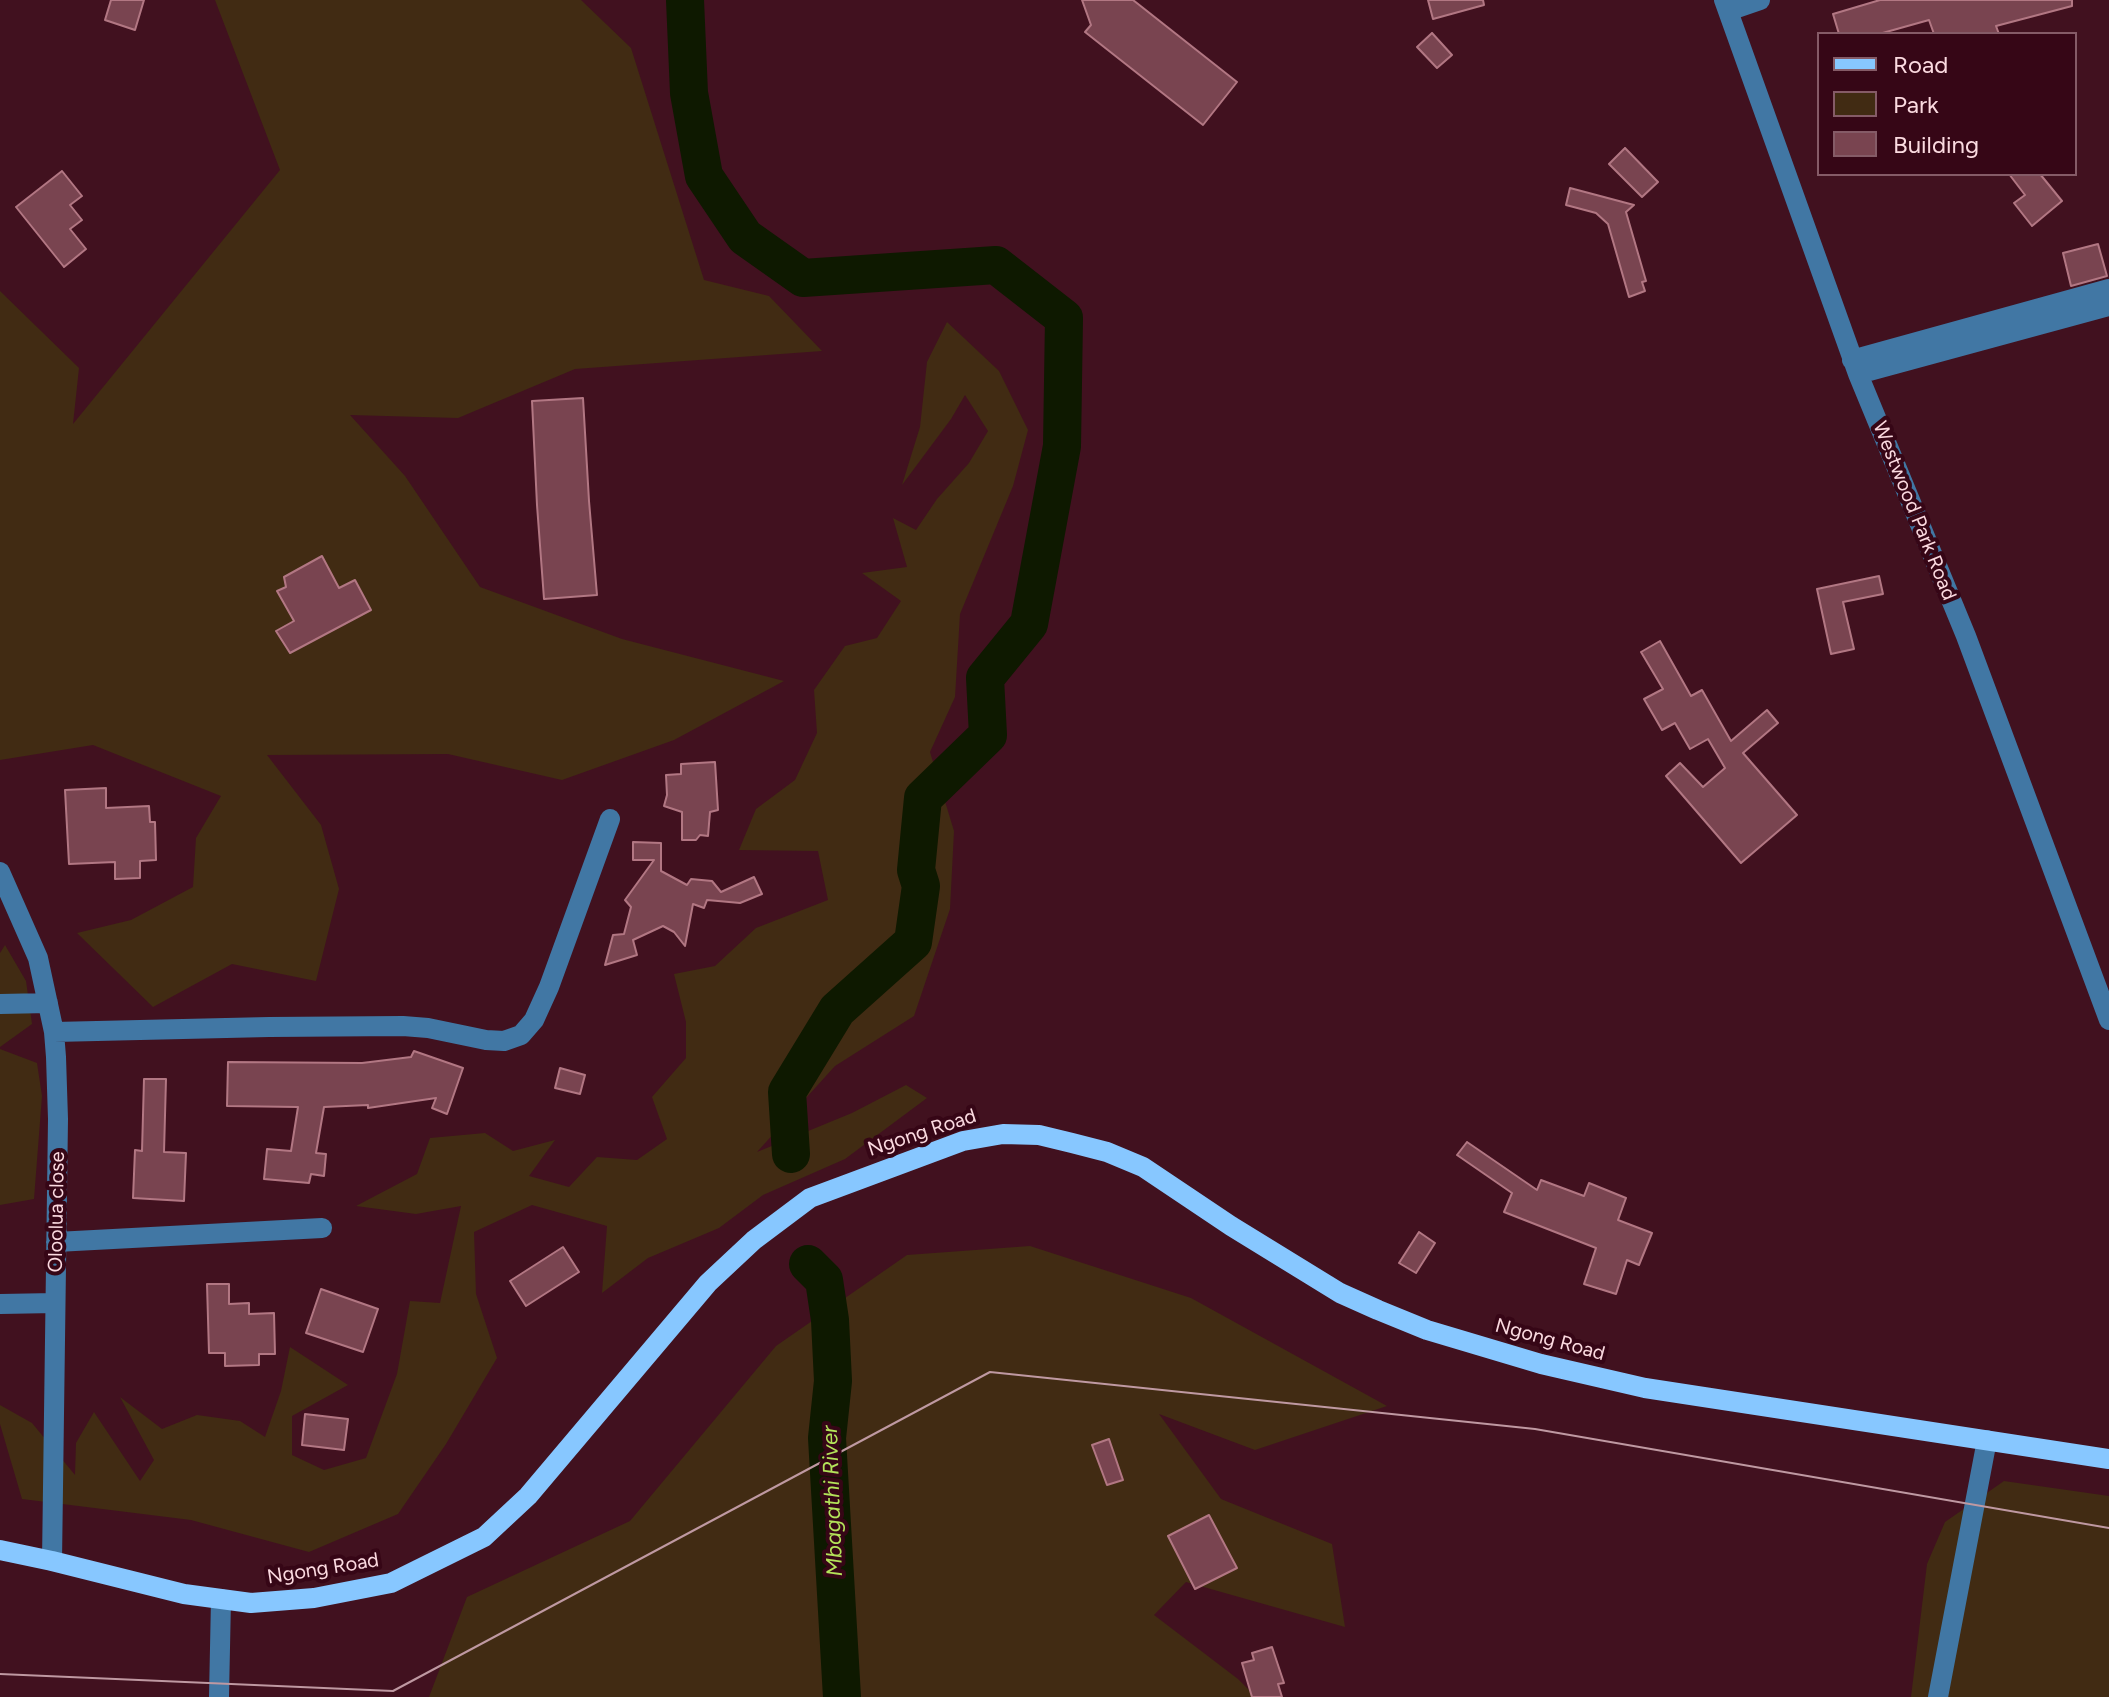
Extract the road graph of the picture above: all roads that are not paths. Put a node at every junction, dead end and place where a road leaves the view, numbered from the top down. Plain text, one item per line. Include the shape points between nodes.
1 (1760, 0) edge
2 (1726, 5) edge
3 (2109, 289) edge
4 (2109, 306) edge
5 (1855, 367) junction
6 (610, 819) dead end
7 (0, 872) edge
8 (48, 1003) junction
9 (0, 1004) edge
10 (2109, 1020) edge
11 (54, 1032) junction
12 (322, 1228) dead end
13 (56, 1242) junction
14 (55, 1303) junction
15 (0, 1304) edge
16 (1987, 1440) junction
17 (2109, 1459) edge
18 (0, 1550) edge
19 (52, 1561) junction
20 (221, 1599) junction
21 (219, 1697) edge
22 (1938, 1697) edge

1 - 2 street
2 - 5 street, Westwood Park Road
3 - 5 street
4 - 5 street
5 - 10 street, Westwood Park Road via 1966,636
6 - 11 street via 549,987 521,1035 486,1040 403,1026
7 - 8 street, Oloolua close via 38,958
8 - 9 street
8 - 11 street, Oloolua close
11 - 13 street, Oloolua close
12 - 13 street
13 - 14 street, Oloolua close
14 - 15 street
14 - 19 street, Oloolua close
16 - 17 main road, Ngong Road
16 - 20 main road, Ngong Road via 1645,1388 1427,1330 1340,1293 1143,1167 1039,1135 1003,1134 963,1141 810,1198 754,1240 708,1283 528,1496 484,1537 391,1583 314,1598 251,1603
16 - 22 street
18 - 19 main road, Ngong Road
19 - 20 main road, Ngong Road
20 - 21 street

